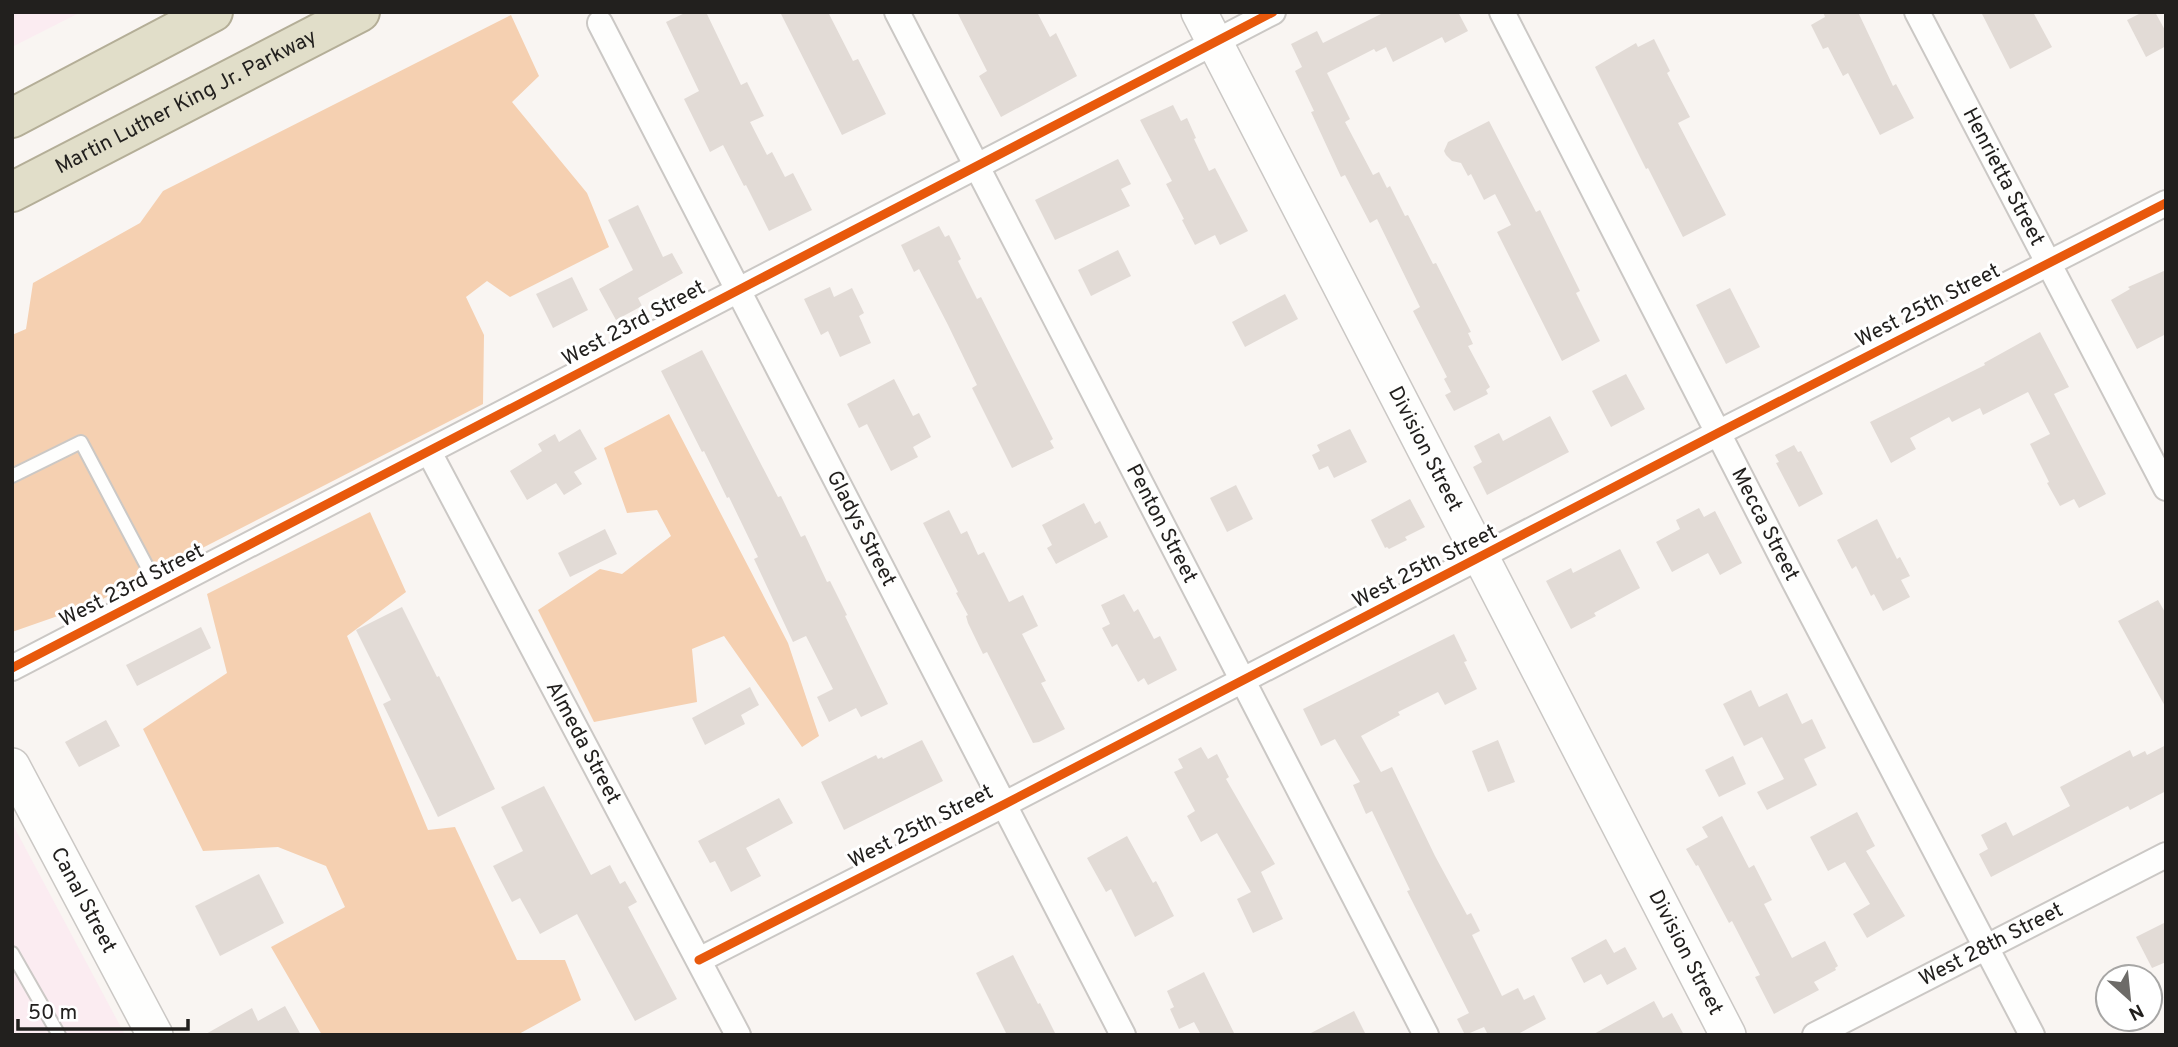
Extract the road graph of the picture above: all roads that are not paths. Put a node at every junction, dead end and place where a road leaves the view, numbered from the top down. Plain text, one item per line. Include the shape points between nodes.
1 (214, 12) edge
2 (360, 12) edge
3 (897, 12) edge
4 (1273, 12) edge
5 (1502, 12) edge
6 (1917, 12) edge
7 (600, 23) dead end
8 (1207, 27) edge
9 (12, 118) edge
10 (976, 166) junction
11 (12, 192) edge
12 (2166, 203) edge
13 (2049, 263) junction
14 (737, 289) junction
15 (1718, 433) junction
16 (429, 452) junction
17 (12, 476) edge
18 (2166, 488) edge
19 (1480, 557) junction
20 (160, 591) junction
21 (12, 668) edge
22 (1243, 681) junction
23 (12, 766) edge
24 (1005, 804) junction
25 (2166, 855) edge
26 (1987, 946) junction
27 (12, 953) edge
28 (699, 960) junction
29 (59, 1035) edge
30 (155, 1035) edge
31 (738, 1035) edge
32 (1123, 1035) edge
33 (1426, 1035) edge
34 (1728, 1035) edge
35 (1815, 1035) edge
36 (2032, 1035) edge

1 - 9 highway
2 - 11 highway, Martin Luther King Jr. Parkway
3 - 10 street, Penton Street
4 - 8 street, West 23rd Street
5 - 15 street, Mecca Street
6 - 13 street, Henrietta Street
7 - 14 street, Gladys Street
8 - 10 street, West 23rd Street
8 - 19 street, Division Street
10 - 14 street, West 23rd Street
10 - 22 street, Penton Street
12 - 13 street, West 25th Street
13 - 15 street, West 25th Street
13 - 18 street, Henrietta Street
14 - 16 street, West 23rd Street
14 - 24 street, Gladys Street
15 - 19 street, West 25th Street
15 - 26 street, Mecca Street
16 - 20 street, West 23rd Street
16 - 28 street, Almeda Street
17 - 20 lane via 81,442
19 - 22 street, West 25th Street
19 - 34 street, Division Street
20 - 21 street, West 23rd Street
22 - 24 street, West 25th Street
22 - 33 street, Penton Street
23 - 30 street, Canal Street
24 - 28 street, West 25th Street
24 - 32 street, Gladys Street
25 - 26 street, West 28th Street
26 - 35 street, West 28th Street
26 - 36 street, Mecca Street
27 - 29 lane
28 - 31 street, Almeda Street

